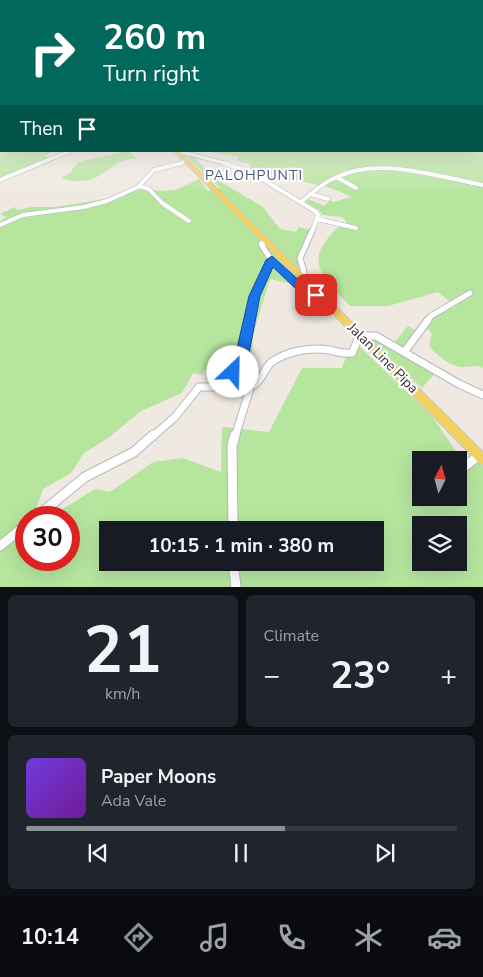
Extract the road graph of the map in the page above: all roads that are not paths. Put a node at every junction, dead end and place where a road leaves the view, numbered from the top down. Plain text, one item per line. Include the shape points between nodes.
1 (68, 152) edge
2 (179, 152) edge
3 (182, 152) edge
4 (185, 160) junction
5 (269, 173) dead end
6 (263, 178) junction
7 (338, 178) junction
8 (0, 180) edge
9 (483, 185) edge
10 (140, 186) junction
11 (356, 188) dead end
12 (311, 194) junction
13 (328, 199) dead end
14 (301, 202) junction
15 (317, 219) junction
16 (189, 221) dead end
17 (0, 225) edge
18 (356, 228) dead end
19 (266, 240) junction
20 (272, 260) junction
21 (303, 278) junction
22 (470, 293) dead end
23 (320, 297) junction
24 (361, 336) junction
25 (405, 351) junction
26 (216, 361) dead end
27 (233, 374) junction
28 (250, 385) junction
29 (483, 395) edge
30 (481, 457) edge
31 (468, 465) edge
32 (50, 506) edge
33 (233, 521) edge
34 (15, 534) edge
35 (0, 546) edge
36 (234, 571) edge
37 (236, 587) edge

1 - 8 street
2 - 4 main road, Jalan Line Pipa
3 - 6 street via 219,161
4 - 10 street via 180,165 153,170
4 - 19 main road, Jalan Line Pipa
5 - 6 street
6 - 14 street
7 - 9 street via 362,171 384,170
7 - 11 street
7 - 12 street
10 - 16 street via 149,188 151,195 162,205
10 - 17 street via 98,203 37,211 16,216
12 - 13 street
12 - 14 street
14 - 15 street via 315,211
15 - 18 street
15 - 21 street via 300,258
19 - 20 street via 261,246
19 - 21 main road, Jalan Line Pipa
20 - 23 street via 304,290
20 - 27 street via 254,296 242,359
21 - 23 main road, Jalan Line Pipa
22 - 25 street via 431,316
23 - 24 main road, Jalan Line Pipa
24 - 25 street via 376,336
24 - 28 street via 352,353 300,350 282,356 269,364 259,382
24 - 30 main road, Jalan Line Pipa
25 - 29 street
26 - 27 street
27 - 28 street
27 - 32 street via 219,387 199,387 181,411 139,448 85,477
28 - 33 street via 232,446
30 - 31 street
34 - 35 street
36 - 37 street

